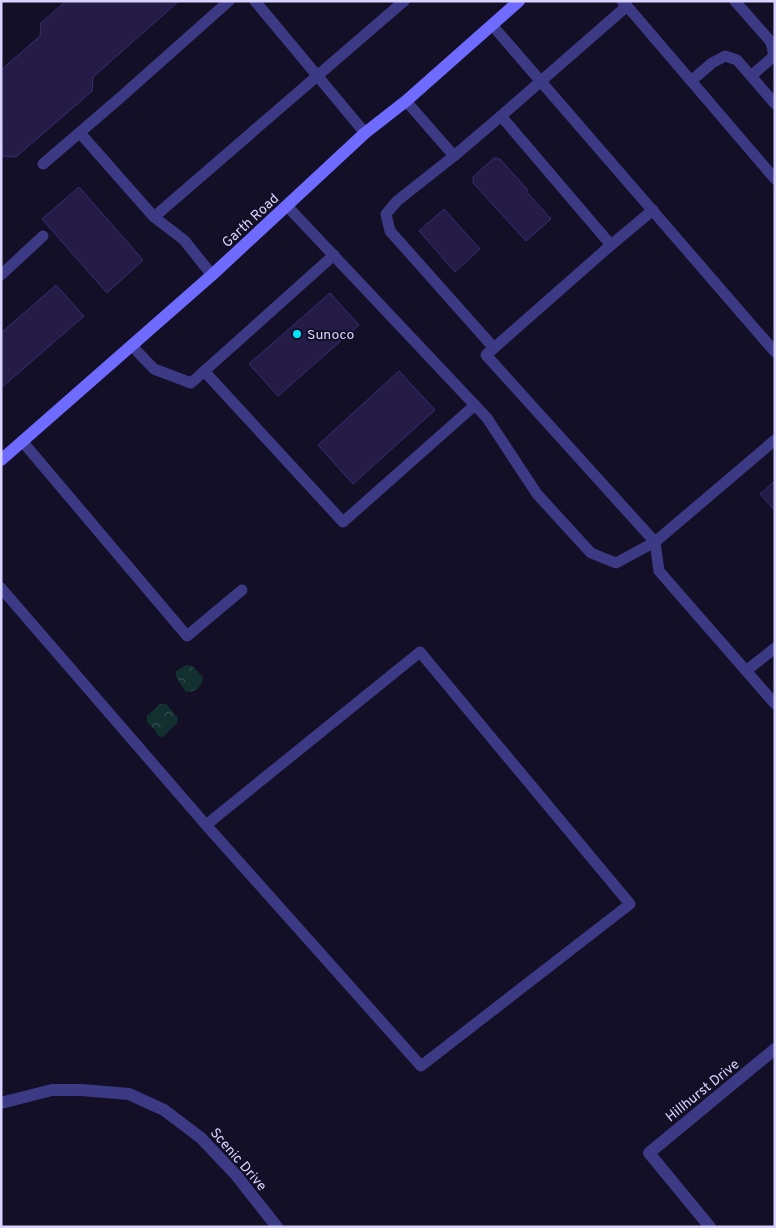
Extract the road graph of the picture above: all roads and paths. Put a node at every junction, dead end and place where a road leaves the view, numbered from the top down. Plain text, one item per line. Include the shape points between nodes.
1 (229, 1) edge
2 (255, 1) edge
3 (404, 1) edge
4 (519, 1) edge
5 (735, 1) edge
6 (624, 4) edge
7 (492, 24) junction
8 (317, 75) junction
9 (751, 76) junction
10 (542, 81) junction
11 (691, 81) junction
12 (406, 101) junction
13 (775, 104) edge
14 (501, 116) junction
15 (80, 133) junction
16 (365, 133) junction
17 (454, 156) junction
18 (43, 164) dead end
19 (775, 179) edge
20 (287, 206) junction
21 (652, 210) junction
22 (154, 217) junction
23 (43, 236) dead end
24 (610, 245) junction
25 (334, 255) junction
26 (1, 275) edge
27 (212, 275) junction
28 (132, 346) junction
29 (494, 348) junction
30 (775, 352) edge
31 (204, 371) junction
32 (475, 405) junction
33 (775, 440) edge
34 (22, 441) junction
35 (1, 460) edge
36 (655, 542) junction
37 (1, 588) edge
38 (242, 590) dead end
39 (775, 648) edge
40 (747, 670) junction
41 (775, 704) edge
42 (206, 825) junction
43 (775, 1050) edge
44 (1, 1103) edge
45 (277, 1227) edge
46 (710, 1227) edge

1 - 15 lane
2 - 8 lane
3 - 8 lane
4 - 7 main road, Garth Road
5 - 9 lane via 771,42 774,56
6 - 10 lane
6 - 11 lane
7 - 10 lane
7 - 12 main road, Garth Road
8 - 16 lane
8 - 22 lane
9 - 11 lane via 737,60 725,56 712,62
9 - 13 lane
10 - 14 lane
10 - 21 lane
11 - 19 lane
12 - 16 main road, Garth Road
12 - 17 lane
14 - 17 lane
14 - 24 lane
15 - 18 lane
15 - 22 lane
16 - 20 main road, Garth Road
17 - 29 lane via 397,201 386,214 390,231
20 - 25 lane
20 - 27 main road, Garth Road
21 - 24 lane
21 - 30 lane
22 - 27 lane via 184,240
23 - 26 lane
24 - 29 lane
25 - 31 lane
25 - 32 lane
27 - 28 main road, Garth Road
28 - 31 lane via 154,369 191,383
28 - 34 main road, Garth Road
29 - 36 lane via 486,355
31 - 32 lane via 343,522
32 - 36 lane via 488,418 537,494 591,553 616,563
33 - 36 lane
34 - 35 main road, Garth Road
34 - 38 lane via 188,636
36 - 40 lane via 658,571
37 - 42 lane
39 - 40 lane
40 - 41 lane
42 - 42 lane via 421,1066 630,904 420,652
43 - 46 street, Hillhurst Drive via 649,1153
44 - 45 street, Scenic Drive via 52,1090 130,1094 164,1110 201,1138 236,1175

